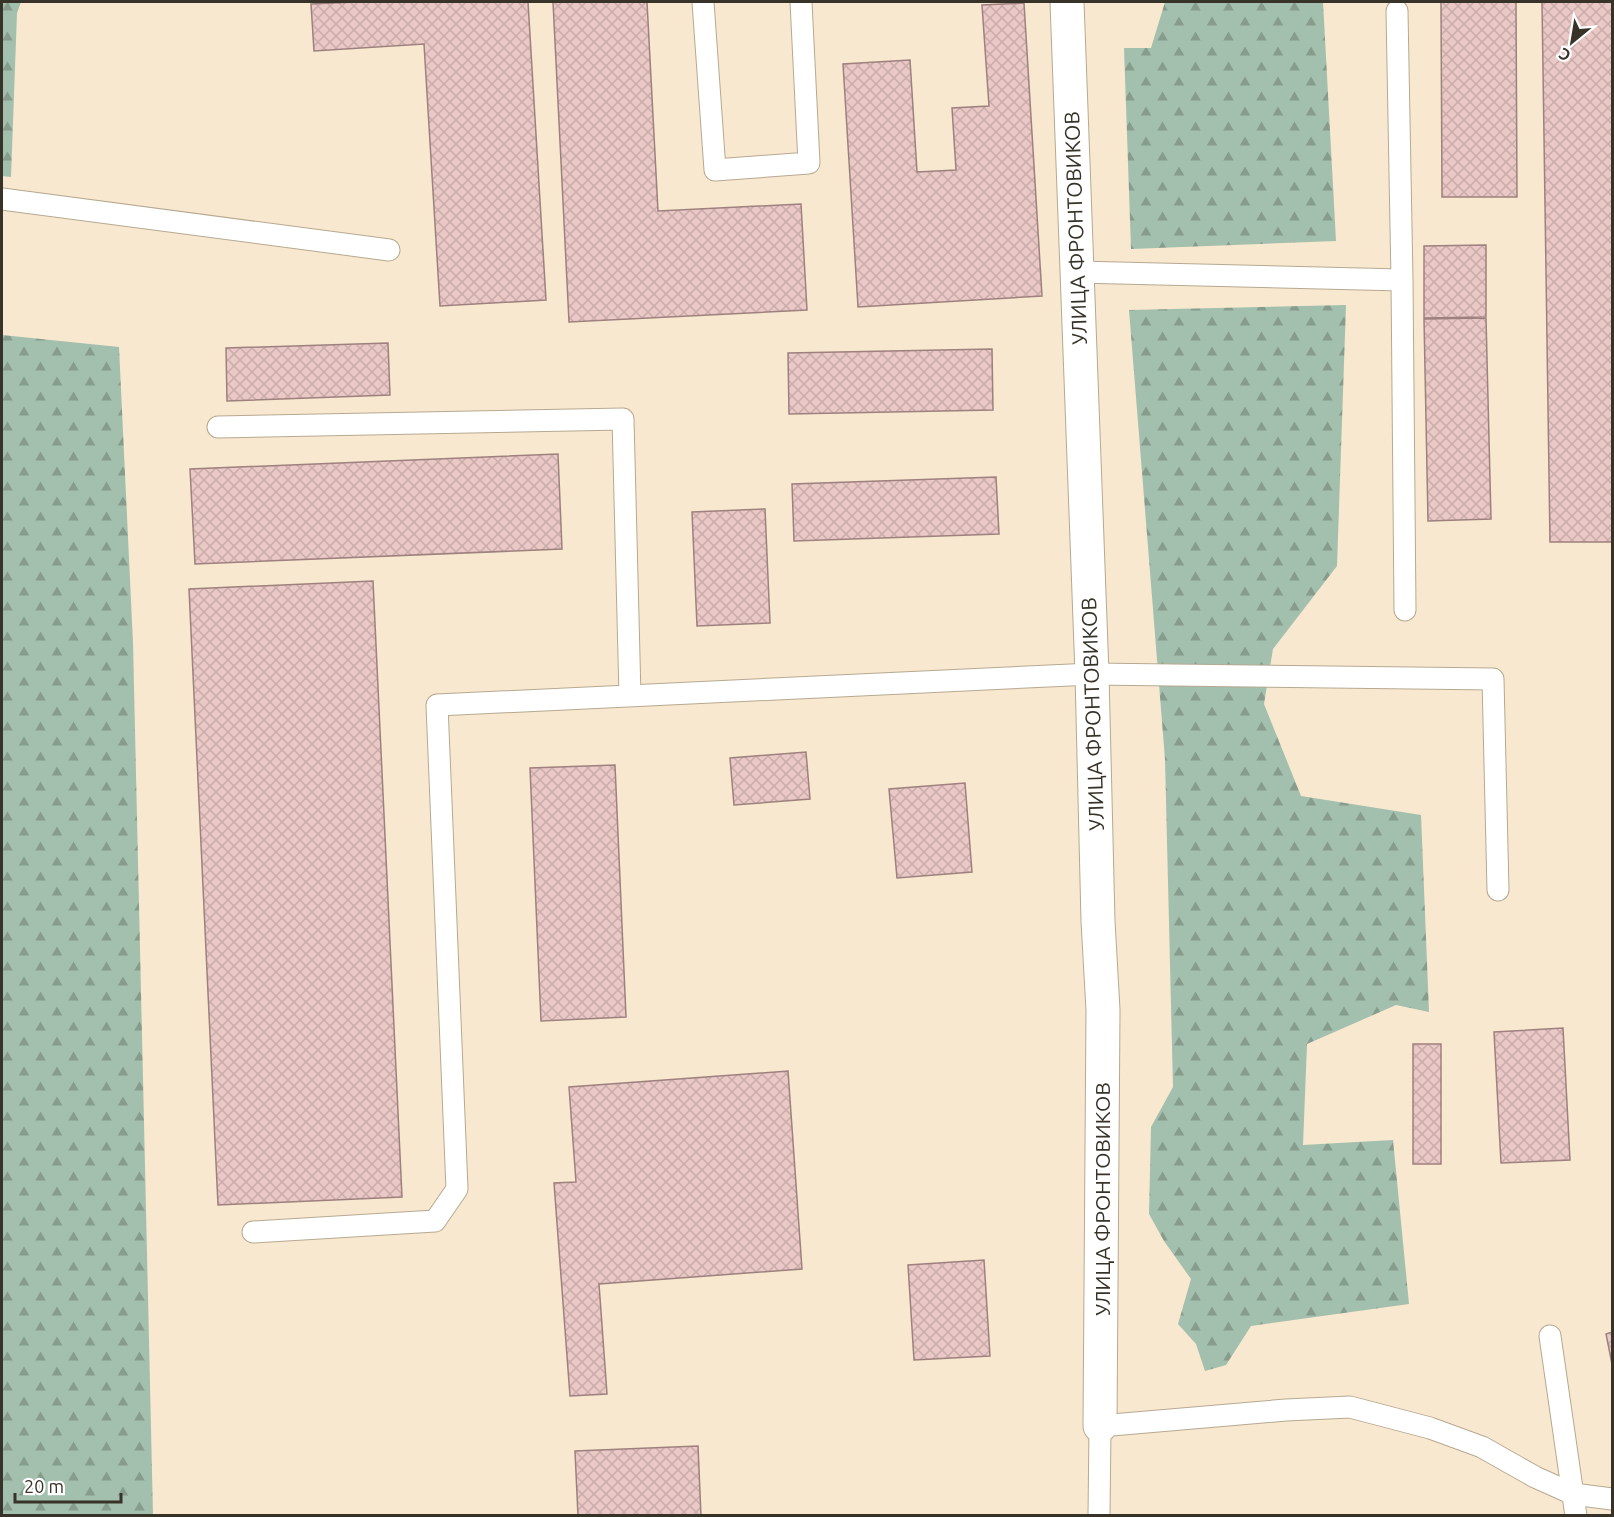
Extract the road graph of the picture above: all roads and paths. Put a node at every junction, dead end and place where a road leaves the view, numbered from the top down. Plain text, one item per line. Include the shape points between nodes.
1 (703, 2) edge
2 (801, 2) edge
3 (1066, 2) edge
4 (1397, 11) dead end
5 (2, 199) edge
6 (389, 250) dead end
7 (1077, 273) junction
8 (1402, 280) junction
9 (218, 427) dead end
10 (1405, 610) dead end
11 (1092, 674) junction
12 (630, 696) junction
13 (1498, 890) dead end
14 (253, 1232) dead end
15 (1550, 1336) dead end
16 (1100, 1426) junction
17 (1573, 1494) junction
18 (1612, 1499) edge
19 (1099, 1515) edge
20 (1576, 1515) edge

1 - 2 lane via 715,170 809,162
3 - 7 street, УЛИЦА ФРОНТОВИКОВ
4 - 8 lane
5 - 6 lane
7 - 8 lane
7 - 11 street, УЛИЦА ФРОНТОВИКОВ
8 - 10 lane
9 - 12 lane via 624,419
11 - 12 lane
11 - 13 lane via 1493,679
11 - 16 street, УЛИЦА ФРОНТОВИКОВ via 1103,1011
12 - 14 lane via 437,705 457,1190 435,1221
15 - 17 lane
16 - 17 lane via 1350,1407 1430,1428 1482,1447
16 - 19 lane
17 - 18 lane
17 - 20 lane

